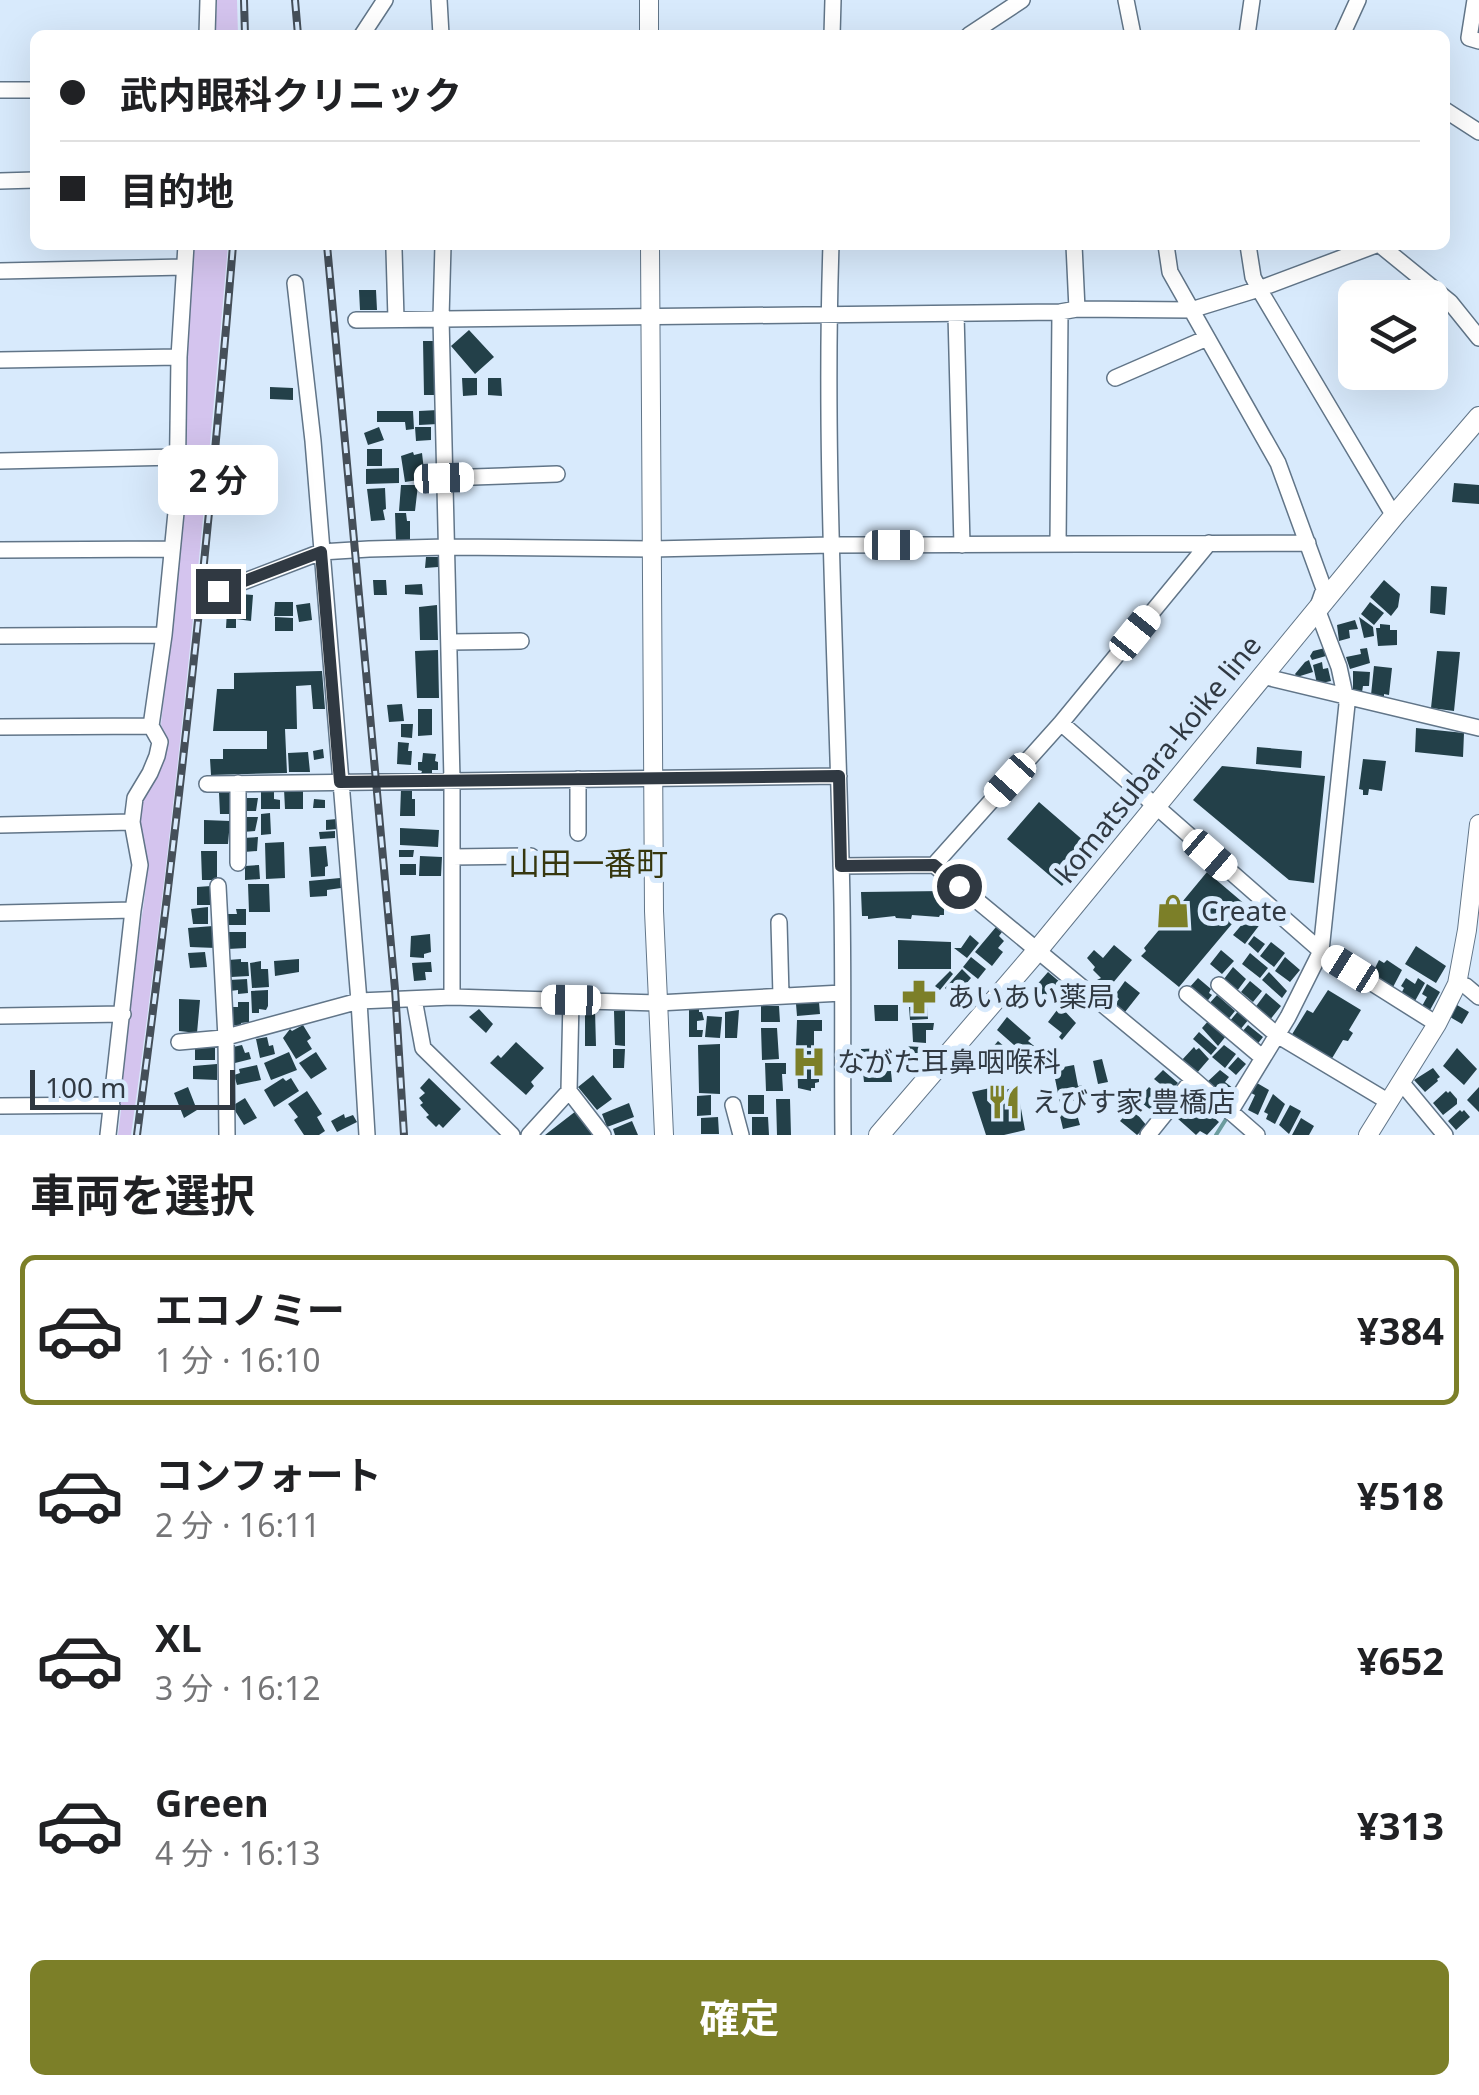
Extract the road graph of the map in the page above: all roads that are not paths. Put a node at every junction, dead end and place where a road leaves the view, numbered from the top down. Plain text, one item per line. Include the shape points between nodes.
1 (208, 0) edge
2 (385, 0) edge
3 (439, 0) edge
4 (649, 0) edge
5 (833, 0) edge
6 (1022, 0) edge
7 (1126, 0) edge
8 (1252, 0) edge
9 (1358, 0) edge
10 (1475, 0) edge
11 (207, 30) edge
12 (365, 30) edge
13 (441, 30) edge
14 (650, 30) edge
15 (832, 30) edge
16 (977, 30) edge
17 (1132, 30) edge
18 (1248, 30) edge
19 (1344, 30) edge
20 (1479, 41) edge
21 (0, 90) edge
22 (30, 90) edge
23 (1450, 113) edge
24 (1479, 132) edge
25 (30, 180) edge
26 (0, 181) edge
27 (186, 250) edge
28 (394, 250) dead end
29 (443, 250) edge
30 (650, 250) edge
31 (831, 250) edge
32 (1074, 250) edge
33 (1167, 250) edge
34 (1249, 250) edge
35 (1364, 250) edge
36 (1384, 250) edge
37 (184, 268) junction
38 (0, 271) edge
39 (294, 283) dead end
40 (1259, 288) junction
41 (1191, 310) junction
42 (1069, 311) junction
43 (829, 314) junction
44 (956, 314) junction
45 (650, 316) junction
46 (441, 318) junction
47 (396, 319) junction
48 (356, 320) dead end
49 (1207, 338) junction
50 (1479, 338) edge
51 (179, 357) junction
52 (0, 360) edge
53 (1115, 378) dead end
54 (1479, 417) edge
55 (177, 457) junction
56 (0, 461) edge
57 (557, 474) dead end
58 (444, 478) junction
59 (1394, 516) junction
60 (1308, 542) junction
61 (1209, 543) junction
62 (1058, 544) junction
63 (962, 545) junction
64 (446, 546) junction
65 (832, 546) junction
66 (172, 549) junction
67 (652, 549) junction
68 (0, 550) edge
69 (321, 552) junction
70 (218, 591) dead end
71 (1317, 610) junction
72 (164, 635) junction
73 (0, 636) edge
74 (521, 641) dead end
75 (448, 642) junction
76 (1262, 676) junction
77 (1345, 697) junction
78 (1061, 724) junction
79 (151, 726) junction
80 (0, 727) edge
81 (1479, 728) edge
82 (839, 776) junction
83 (654, 779) junction
84 (452, 780) junction
85 (578, 780) junction
86 (340, 782) junction
87 (238, 783) junction
88 (206, 784) dead end
89 (1155, 807) junction
90 (132, 822) junction
91 (1479, 824) edge
92 (0, 825) edge
93 (578, 833) dead end
94 (452, 856) junction
95 (530, 856) dead end
96 (238, 863) dead end
97 (934, 865) junction
98 (841, 866) junction
99 (218, 886) dead end
100 (133, 910) junction
101 (0, 913) edge
102 (779, 922) dead end
103 (1036, 950) junction
104 (1321, 950) junction
105 (1479, 972) edge
106 (1219, 986) dead end
107 (1467, 989) edge
108 (842, 993) junction
109 (1187, 994) dead end
110 (782, 996) junction
111 (452, 998) junction
112 (414, 999) junction
113 (359, 1000) junction
114 (571, 1000) junction
115 (658, 1002) junction
116 (123, 1014) junction
117 (0, 1016) edge
118 (1437, 1024) junction
119 (1276, 1036) junction
120 (226, 1038) junction
121 (180, 1042) dead end
122 (1263, 1058) junction
123 (1193, 1079) junction
124 (1401, 1082) junction
125 (569, 1091) junction
126 (1389, 1102) junction
127 (112, 1105) junction
128 (733, 1105) dead end
129 (0, 1106) edge
130 (1230, 1112) junction
131 (108, 1135) edge
132 (227, 1135) edge
133 (367, 1135) edge
134 (512, 1135) edge
135 (529, 1135) edge
136 (603, 1135) edge
137 (664, 1135) edge
138 (741, 1135) edge
139 (843, 1135) edge
140 (879, 1135) edge
141 (1148, 1135) edge
142 (1257, 1135) edge
143 (1368, 1135) edge
144 (1445, 1135) edge

1 - 11 street
2 - 12 street
3 - 13 street
4 - 14 street
5 - 15 street
6 - 16 street
7 - 17 street
8 - 18 street
9 - 19 street
10 - 20 street via 1468,38
21 - 22 street
23 - 24 street
25 - 26 street
27 - 37 street
28 - 47 street
29 - 46 street
30 - 45 street
31 - 43 street
32 - 42 street
33 - 41 street via 1170,272
34 - 40 street
35 - 40 street
36 - 50 street via 1450,302
37 - 38 street
37 - 51 street
39 - 69 street
40 - 41 street
40 - 59 street
41 - 42 street
41 - 49 street
42 - 44 street
42 - 62 street
43 - 44 street
43 - 45 street
43 - 65 street
44 - 63 street
45 - 46 street
45 - 67 street
46 - 47 street
46 - 58 street
47 - 48 street
49 - 53 street
49 - 60 street via 1278,463
51 - 52 street
51 - 55 street
54 - 59 main road, komatsubara-koike line
55 - 56 street
55 - 66 street
57 - 58 street
58 - 64 street
59 - 71 main road, komatsubara-koike line
60 - 61 street
60 - 71 street via 1324,588
61 - 62 street
61 - 78 street
62 - 63 street
63 - 65 street
64 - 67 street
64 - 69 street
64 - 75 street
65 - 67 street
65 - 82 street
66 - 68 street
66 - 72 street
67 - 83 street
69 - 70 street
69 - 86 street
71 - 76 main road, komatsubara-koike line
71 - 77 street
72 - 73 street
72 - 79 street
74 - 75 street
75 - 84 street
76 - 77 street
76 - 89 main road, komatsubara-koike line
77 - 81 street
77 - 104 street
78 - 89 street
78 - 97 street
79 - 80 street
79 - 90 street via 160,742 135,798
82 - 83 street
82 - 98 street
83 - 85 street
83 - 115 street
84 - 85 street
84 - 86 street
84 - 94 street
85 - 93 street
86 - 87 street
86 - 113 street
87 - 88 street
87 - 96 street
89 - 103 main road, komatsubara-koike line
89 - 104 street
90 - 92 street
90 - 100 street via 140,865
91 - 107 street
94 - 95 street
94 - 111 street
97 - 98 street
97 - 103 street
98 - 108 street
99 - 120 street
100 - 101 street
100 - 116 street
102 - 110 street
103 - 123 street
103 - 140 main road, komatsubara-koike line
104 - 118 street
104 - 119 street
105 - 107 street
106 - 119 street
107 - 118 street
108 - 110 street
108 - 139 street
109 - 122 street
110 - 115 street
111 - 112 street
111 - 114 street
112 - 113 street
112 - 134 street via 422,1048
113 - 120 street
113 - 133 street
114 - 115 street
114 - 125 street
115 - 137 street
116 - 117 street
116 - 127 street
118 - 124 street
119 - 122 street
119 - 126 street
120 - 121 street
120 - 132 street
122 - 130 street
123 - 130 street
123 - 141 street
124 - 126 street
124 - 144 street
125 - 135 street
125 - 136 street
126 - 143 street
127 - 129 street
127 - 131 street
128 - 138 street
130 - 142 street

